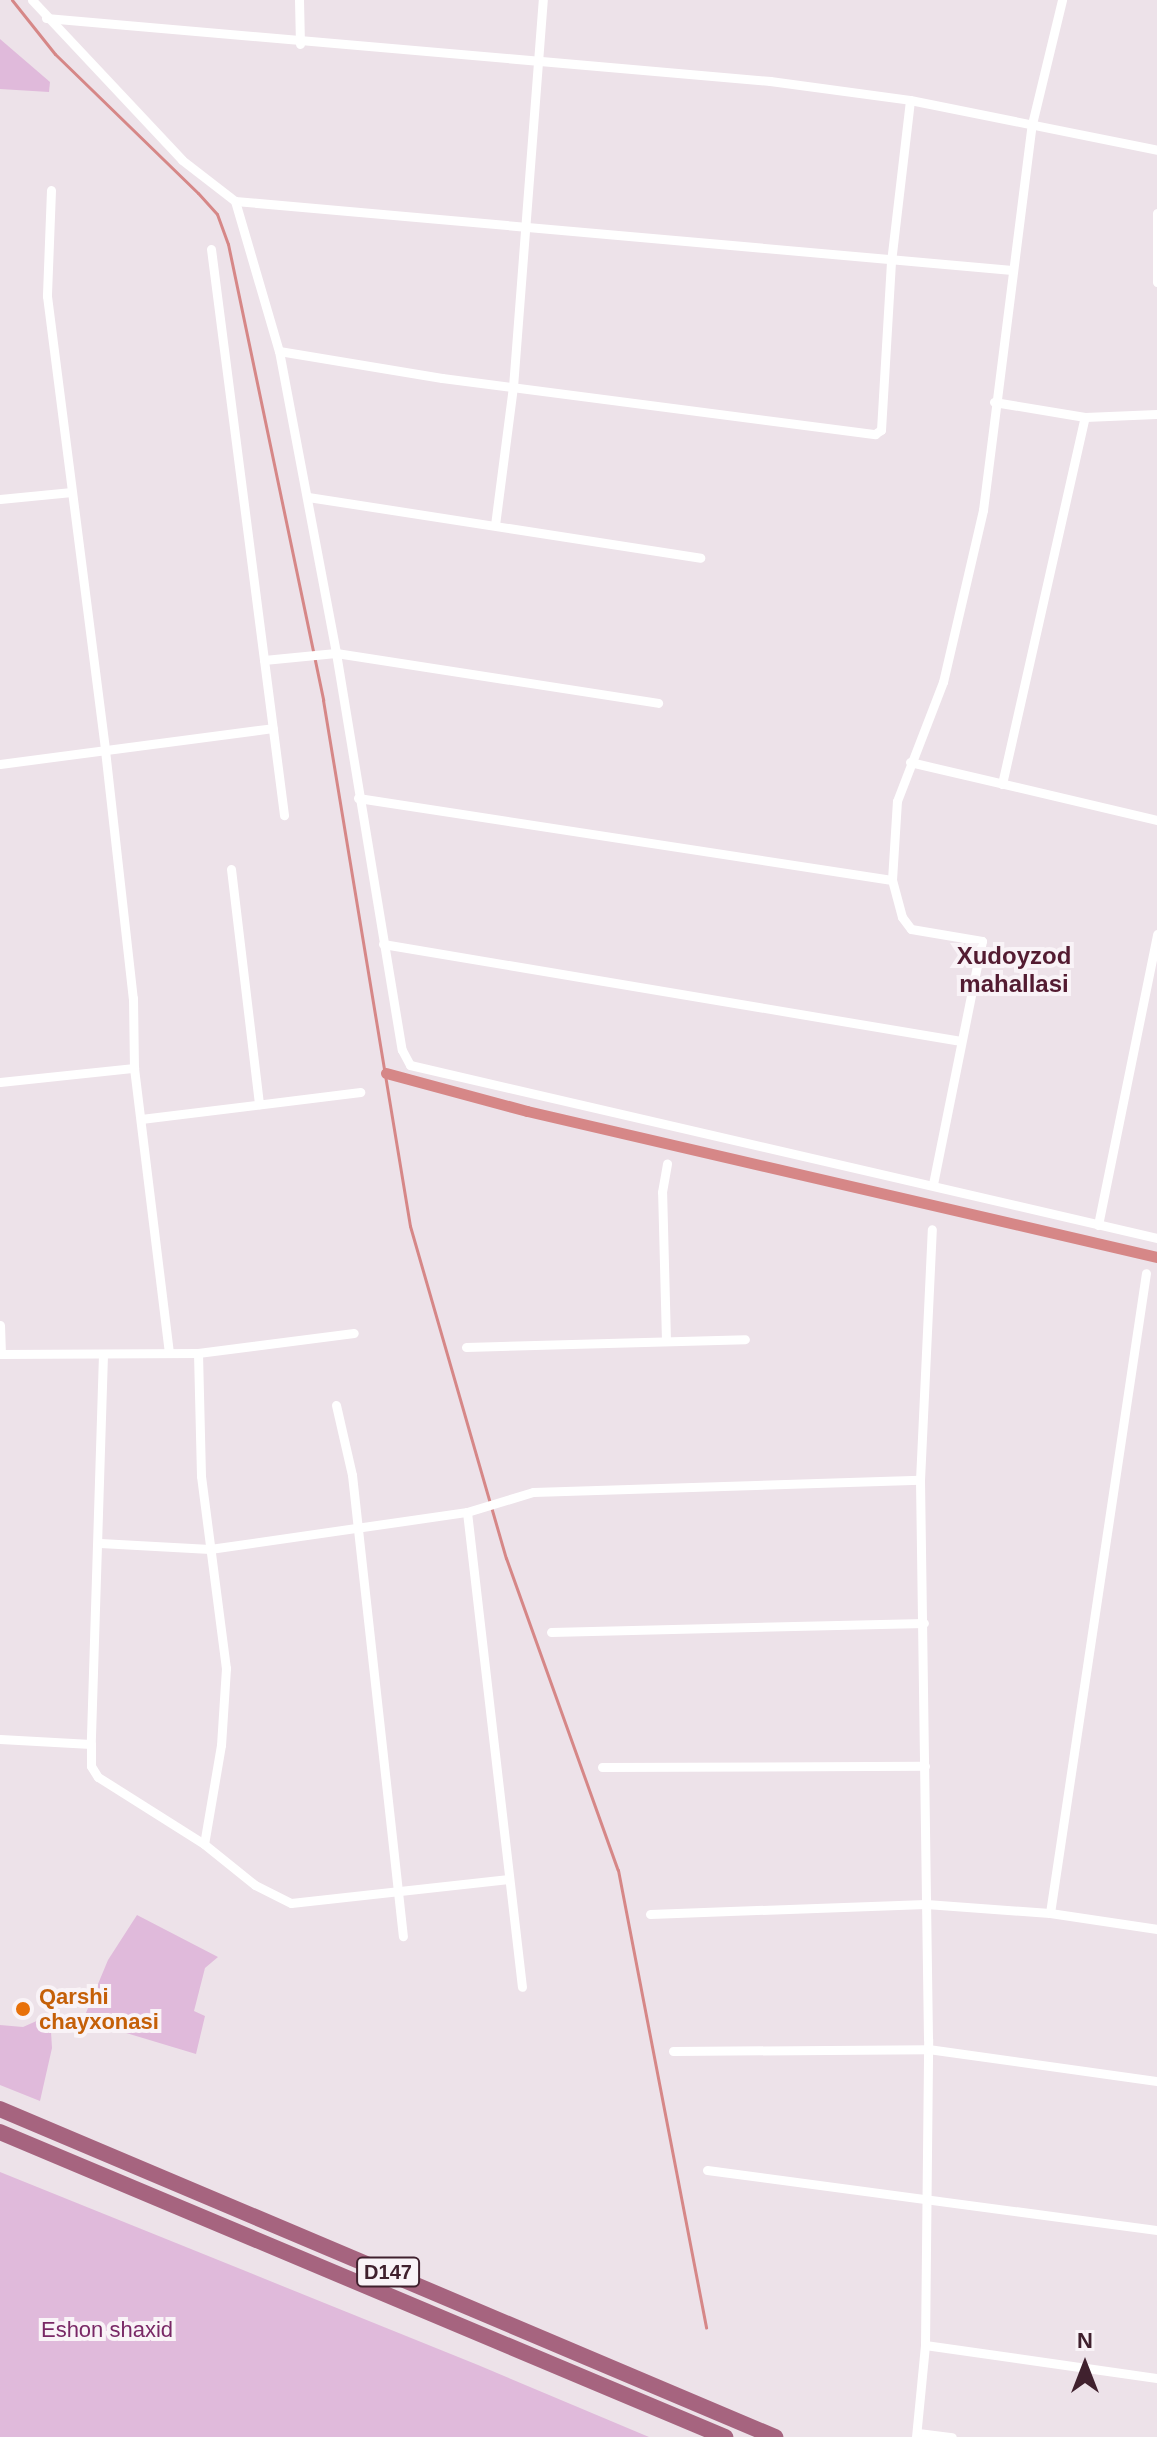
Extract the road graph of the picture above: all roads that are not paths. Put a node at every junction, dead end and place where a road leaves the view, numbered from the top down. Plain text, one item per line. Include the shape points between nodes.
1 (32, 0) edge
2 (299, 0) edge
3 (543, 0) edge
4 (1062, 0) edge
5 (46, 18) junction
6 (300, 44) junction
7 (538, 62) junction
8 (910, 100) junction
9 (1032, 124) junction
10 (1157, 150) edge
11 (51, 190) dead end
12 (235, 201) junction
13 (1157, 213) edge
14 (523, 224) junction
15 (211, 249) dead end
16 (891, 262) junction
17 (1012, 270) junction
18 (1157, 282) edge
19 (279, 351) junction
20 (513, 387) junction
21 (994, 402) junction
22 (1157, 414) edge
23 (1085, 417) junction
24 (72, 492) junction
25 (308, 497) junction
26 (0, 499) edge
27 (495, 525) junction
28 (700, 558) dead end
29 (331, 653) junction
30 (264, 660) junction
31 (658, 703) dead end
32 (273, 728) junction
33 (105, 750) junction
34 (910, 762) junction
35 (0, 764) edge
36 (1002, 784) junction
37 (358, 798) junction
38 (284, 815) dead end
39 (1157, 820) edge
40 (231, 869) dead end
41 (892, 880) junction
42 (1157, 934) edge
43 (383, 944) junction
44 (961, 1041) junction
45 (134, 1068) junction
46 (0, 1082) edge
47 (360, 1092) dead end
48 (259, 1104) junction
49 (141, 1119) junction
50 (667, 1163) dead end
51 (933, 1184) junction
52 (1098, 1225) junction
53 (932, 1229) dead end
54 (1157, 1238) edge
55 (1146, 1273) dead end
56 (0, 1325) edge
57 (354, 1333) dead end
58 (745, 1339) dead end
59 (666, 1341) junction
60 (466, 1347) dead end
61 (169, 1352) junction
62 (198, 1353) junction
63 (1, 1354) edge
64 (103, 1354) junction
65 (336, 1405) dead end
66 (920, 1480) junction
67 (467, 1512) junction
68 (359, 1529) junction
69 (100, 1543) junction
70 (210, 1549) junction
71 (924, 1623) junction
72 (551, 1632) dead end
73 (0, 1739) edge
74 (91, 1744) junction
75 (925, 1766) junction
76 (602, 1767) dead end
77 (204, 1844) junction
78 (509, 1879) junction
79 (399, 1890) junction
80 (926, 1904) junction
81 (1050, 1913) junction
82 (650, 1914) dead end
83 (1157, 1929) edge
84 (403, 1936) dead end
85 (522, 1987) dead end
86 (928, 2049) junction
87 (673, 2051) dead end
88 (1157, 2081) edge
89 (0, 2109) edge
90 (0, 2132) edge
91 (707, 2170) dead end
92 (925, 2196) junction
93 (1157, 2230) edge
94 (925, 2345) junction
95 (1157, 2378) edge
96 (917, 2435) edge
97 (725, 2437) edge
98 (775, 2437) edge
99 (952, 2437) edge

1 - 5 street
2 - 6 street
3 - 7 street
4 - 9 street
5 - 6 street
5 - 12 street via 182,160
6 - 7 street
7 - 8 street via 770,81
7 - 14 street
8 - 9 street
8 - 16 street
9 - 10 street
9 - 17 street
11 - 24 street via 47,296
12 - 14 street
12 - 19 street
13 - 18 street
14 - 16 street
14 - 20 street
15 - 30 street
16 - 17 street
16 - 20 street via 881,430 875,434
17 - 21 street
19 - 20 street
19 - 25 street
20 - 27 street
21 - 23 street
21 - 34 street via 980,525 943,682
22 - 23 street
23 - 36 street
24 - 26 street
24 - 33 street
25 - 27 street
25 - 29 street
27 - 28 street
29 - 30 street
29 - 31 street
29 - 37 street
30 - 32 street
32 - 33 street
32 - 38 street
33 - 35 street
33 - 45 street via 133,998
34 - 36 street
34 - 41 street via 897,801
36 - 39 street
37 - 41 street
37 - 43 street
40 - 48 street
41 - 44 street via 911,929 982,941
42 - 52 street
43 - 44 street
43 - 51 street via 402,1050 410,1065 869,1175
44 - 51 street
45 - 46 street
45 - 49 street
47 - 48 street
48 - 49 street
49 - 61 street
50 - 59 street via 662,1192
51 - 52 street
52 - 54 street
53 - 66 street
55 - 81 street
56 - 63 street
57 - 62 street
58 - 59 street
59 - 60 street
61 - 62 street
61 - 64 street
62 - 70 street via 201,1476
63 - 64 street
64 - 69 street
65 - 68 street
66 - 67 street via 533,1492
66 - 71 street
67 - 68 street
67 - 78 street
68 - 70 street
68 - 79 street
69 - 70 street
69 - 74 street
70 - 77 street via 226,1668 221,1745
71 - 72 street
71 - 75 street
73 - 74 street
74 - 77 street via 91,1766 98,1777
75 - 76 street
75 - 80 street
77 - 79 street via 255,1885 291,1903
78 - 79 street
78 - 85 street
79 - 84 street
80 - 81 street
80 - 82 street
80 - 86 street
81 - 83 street
86 - 87 street
86 - 88 street
86 - 92 street
89 - 98 main road, D147
90 - 97 main road, D147
91 - 92 street
92 - 93 street
92 - 94 street
94 - 95 street
94 - 96 street
96 - 99 street

